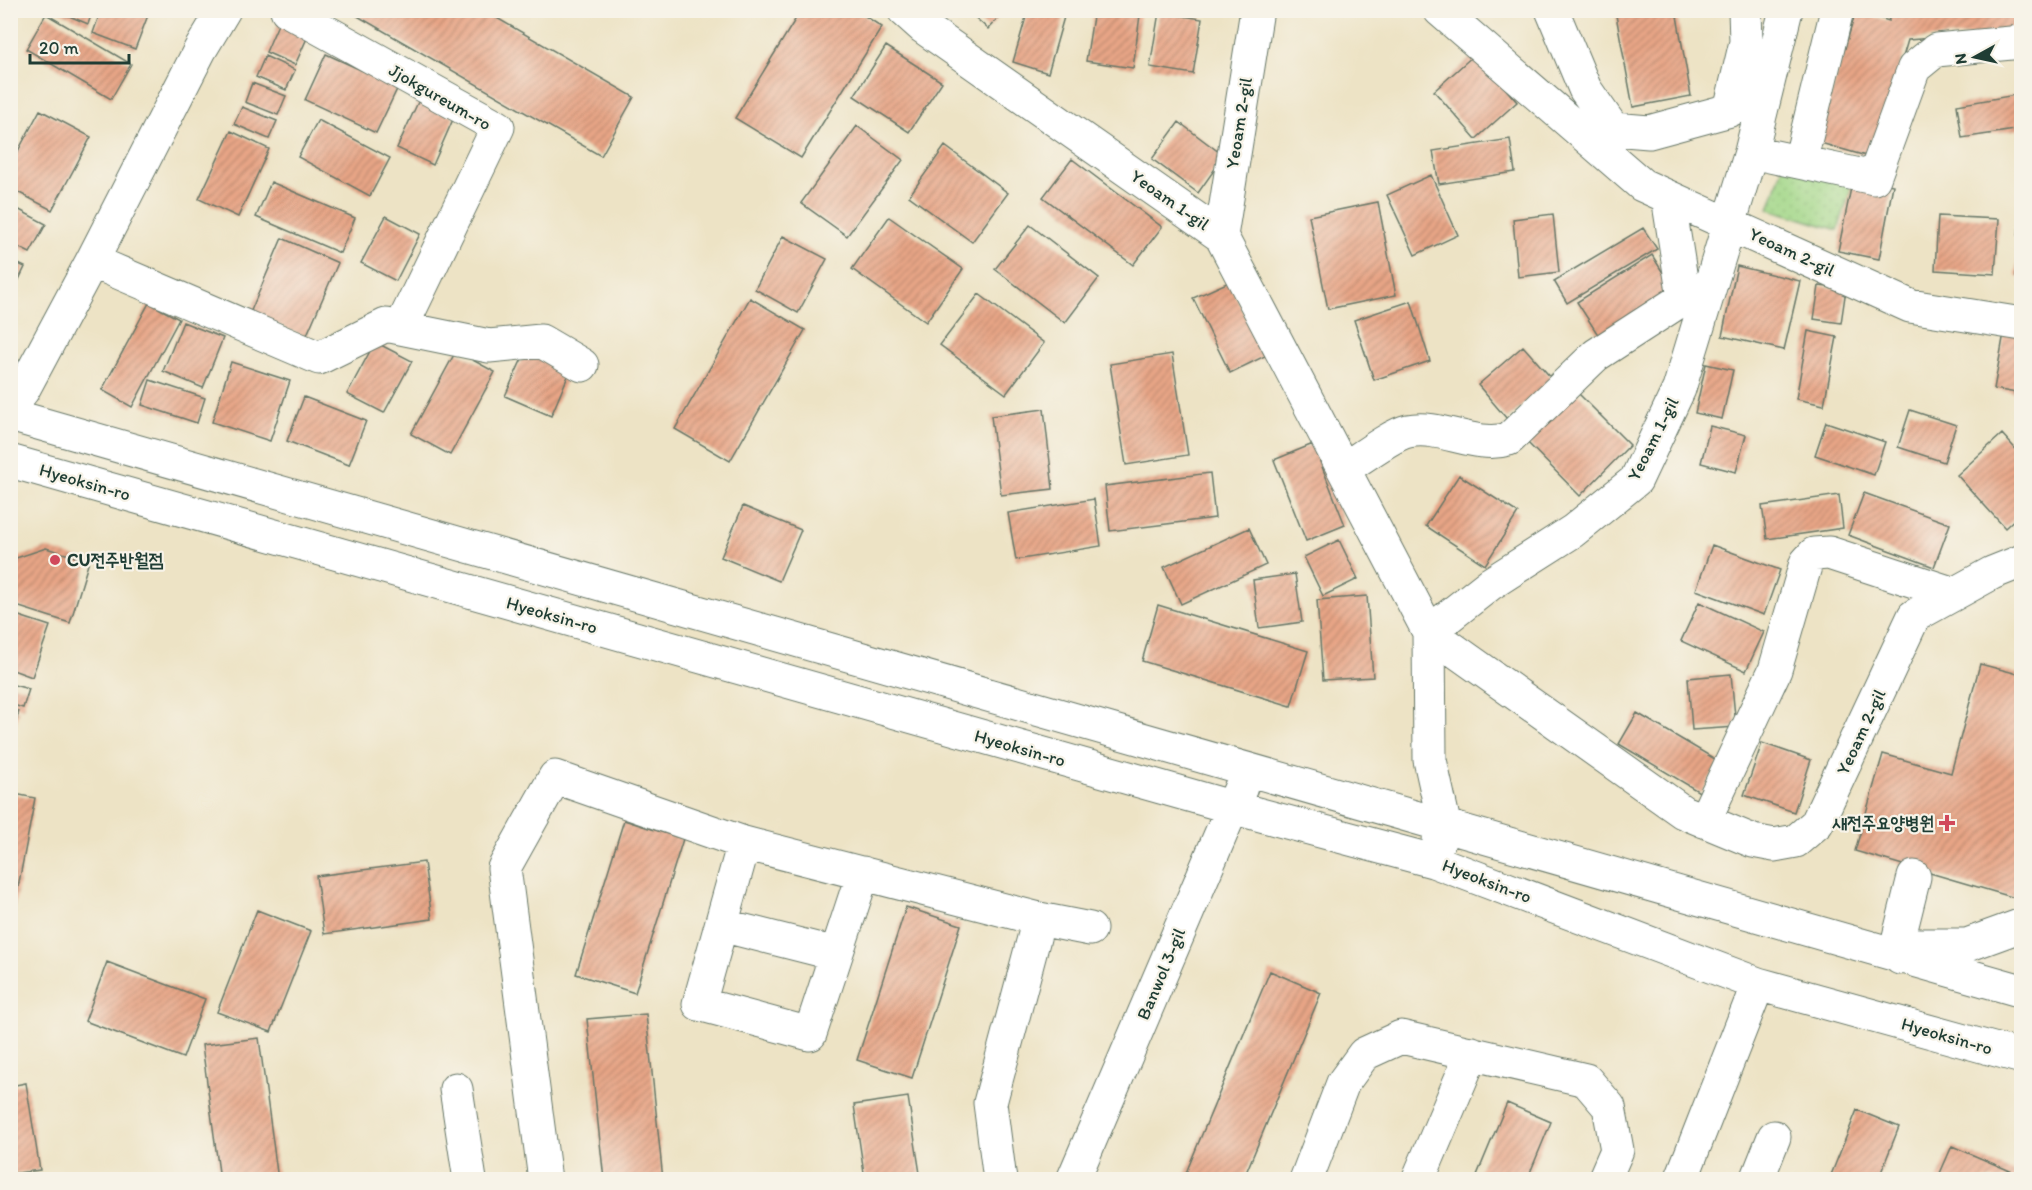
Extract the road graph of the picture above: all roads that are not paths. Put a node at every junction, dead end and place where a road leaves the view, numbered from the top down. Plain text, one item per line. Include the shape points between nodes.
1 (224, 10) edge
2 (287, 10) edge
3 (904, 10) edge
4 (1257, 10) edge
5 (1440, 10) edge
6 (1552, 10) edge
7 (1745, 10) edge
8 (1786, 10) edge
9 (1838, 10) edge
10 (2022, 42) edge
11 (1751, 152) junction
12 (1800, 162) junction
13 (1668, 197) junction
14 (1729, 223) junction
15 (1221, 236) junction
16 (92, 261) junction
17 (2022, 324) edge
18 (401, 328) junction
19 (582, 365) dead end
20 (10, 406) edge
21 (10, 415) edge
22 (10, 461) edge
23 (1344, 469) junction
24 (2022, 561) edge
25 (1954, 594) junction
26 (1429, 632) junction
27 (1250, 768) junction
28 (1232, 807) junction
29 (1694, 816) junction
30 (1444, 824) junction
31 (744, 843) junction
32 (1434, 861) junction
33 (863, 873) junction
34 (1914, 877) dead end
35 (1039, 919) junction
36 (721, 925) junction
37 (2022, 926) edge
38 (1090, 929) dead end
39 (1898, 951) junction
40 (836, 954) junction
41 (1758, 984) junction
42 (2022, 991) edge
43 (1472, 1053) junction
44 (2022, 1057) edge
45 (456, 1089) dead end
46 (1774, 1137) dead end
47 (470, 1179) edge
48 (545, 1179) edge
49 (1000, 1179) edge
50 (1073, 1179) edge
51 (1306, 1179) edge
52 (1419, 1179) edge
53 (1604, 1179) edge
54 (1681, 1179) edge
55 (1757, 1179) edge

1 - 16 street
2 - 18 street, Jjokgureum-ro via 498,127
3 - 15 street, Yeoam 1-gil
4 - 15 street, Yeoam 2-gil
5 - 13 street, Yeoam 2-gil via 1642,185
6 - 7 street via 1585,89 1613,129 1649,132 1730,110 1746,42
8 - 11 street, Yeoam 1-gil
9 - 12 street
10 - 12 street via 1936,50 1914,68 1874,178
11 - 12 street
11 - 14 street, Yeoam 1-gil
13 - 14 street, Yeoam 2-gil
13 - 23 street via 1684,298 1596,355 1509,439 1493,443 1406,431
14 - 17 street, Yeoam 2-gil via 1910,306
14 - 26 street, Yeoam 1-gil via 1679,389 1636,480 1573,531 1490,584
15 - 23 street, Yeoam 1-gil
16 - 18 street via 320,358 386,325
16 - 20 street via 23,390
18 - 19 street via 489,346 541,341
21 - 27 street
22 - 28 street, Hyeoksin-ro
23 - 26 street, Yeoam 1-gil
24 - 25 street, Yeoam 2-gil
25 - 29 street, Yeoam 2-gil via 1914,616 1817,823 1796,841 1774,845 1753,841
25 - 29 street via 1829,553 1814,554 1806,563 1775,670
26 - 29 street, Yeoam 1-gil
26 - 30 street, Yeoam 1-gil via 1430,760
27 - 28 street, Banwol 3-gil
27 - 30 street
28 - 32 street, Hyeoksin-ro
28 - 50 street, Banwol 3-gil
30 - 32 street, Yeoam 1-gil
30 - 39 street
31 - 33 street
31 - 36 street
31 - 48 street via 555,777 504,868
32 - 41 street, Hyeoksin-ro
33 - 35 street
33 - 40 street
34 - 39 street
35 - 38 street
35 - 49 street via 990,1103
36 - 40 street
36 - 40 street via 699,1004 810,1034
37 - 39 street via 1967,945
39 - 42 street
41 - 44 street, Hyeoksin-ro
41 - 54 street
43 - 51 street via 1401,1036 1364,1054 1343,1083
43 - 52 street
43 - 53 street via 1586,1080 1609,1107 1617,1150
45 - 47 street
46 - 55 street

